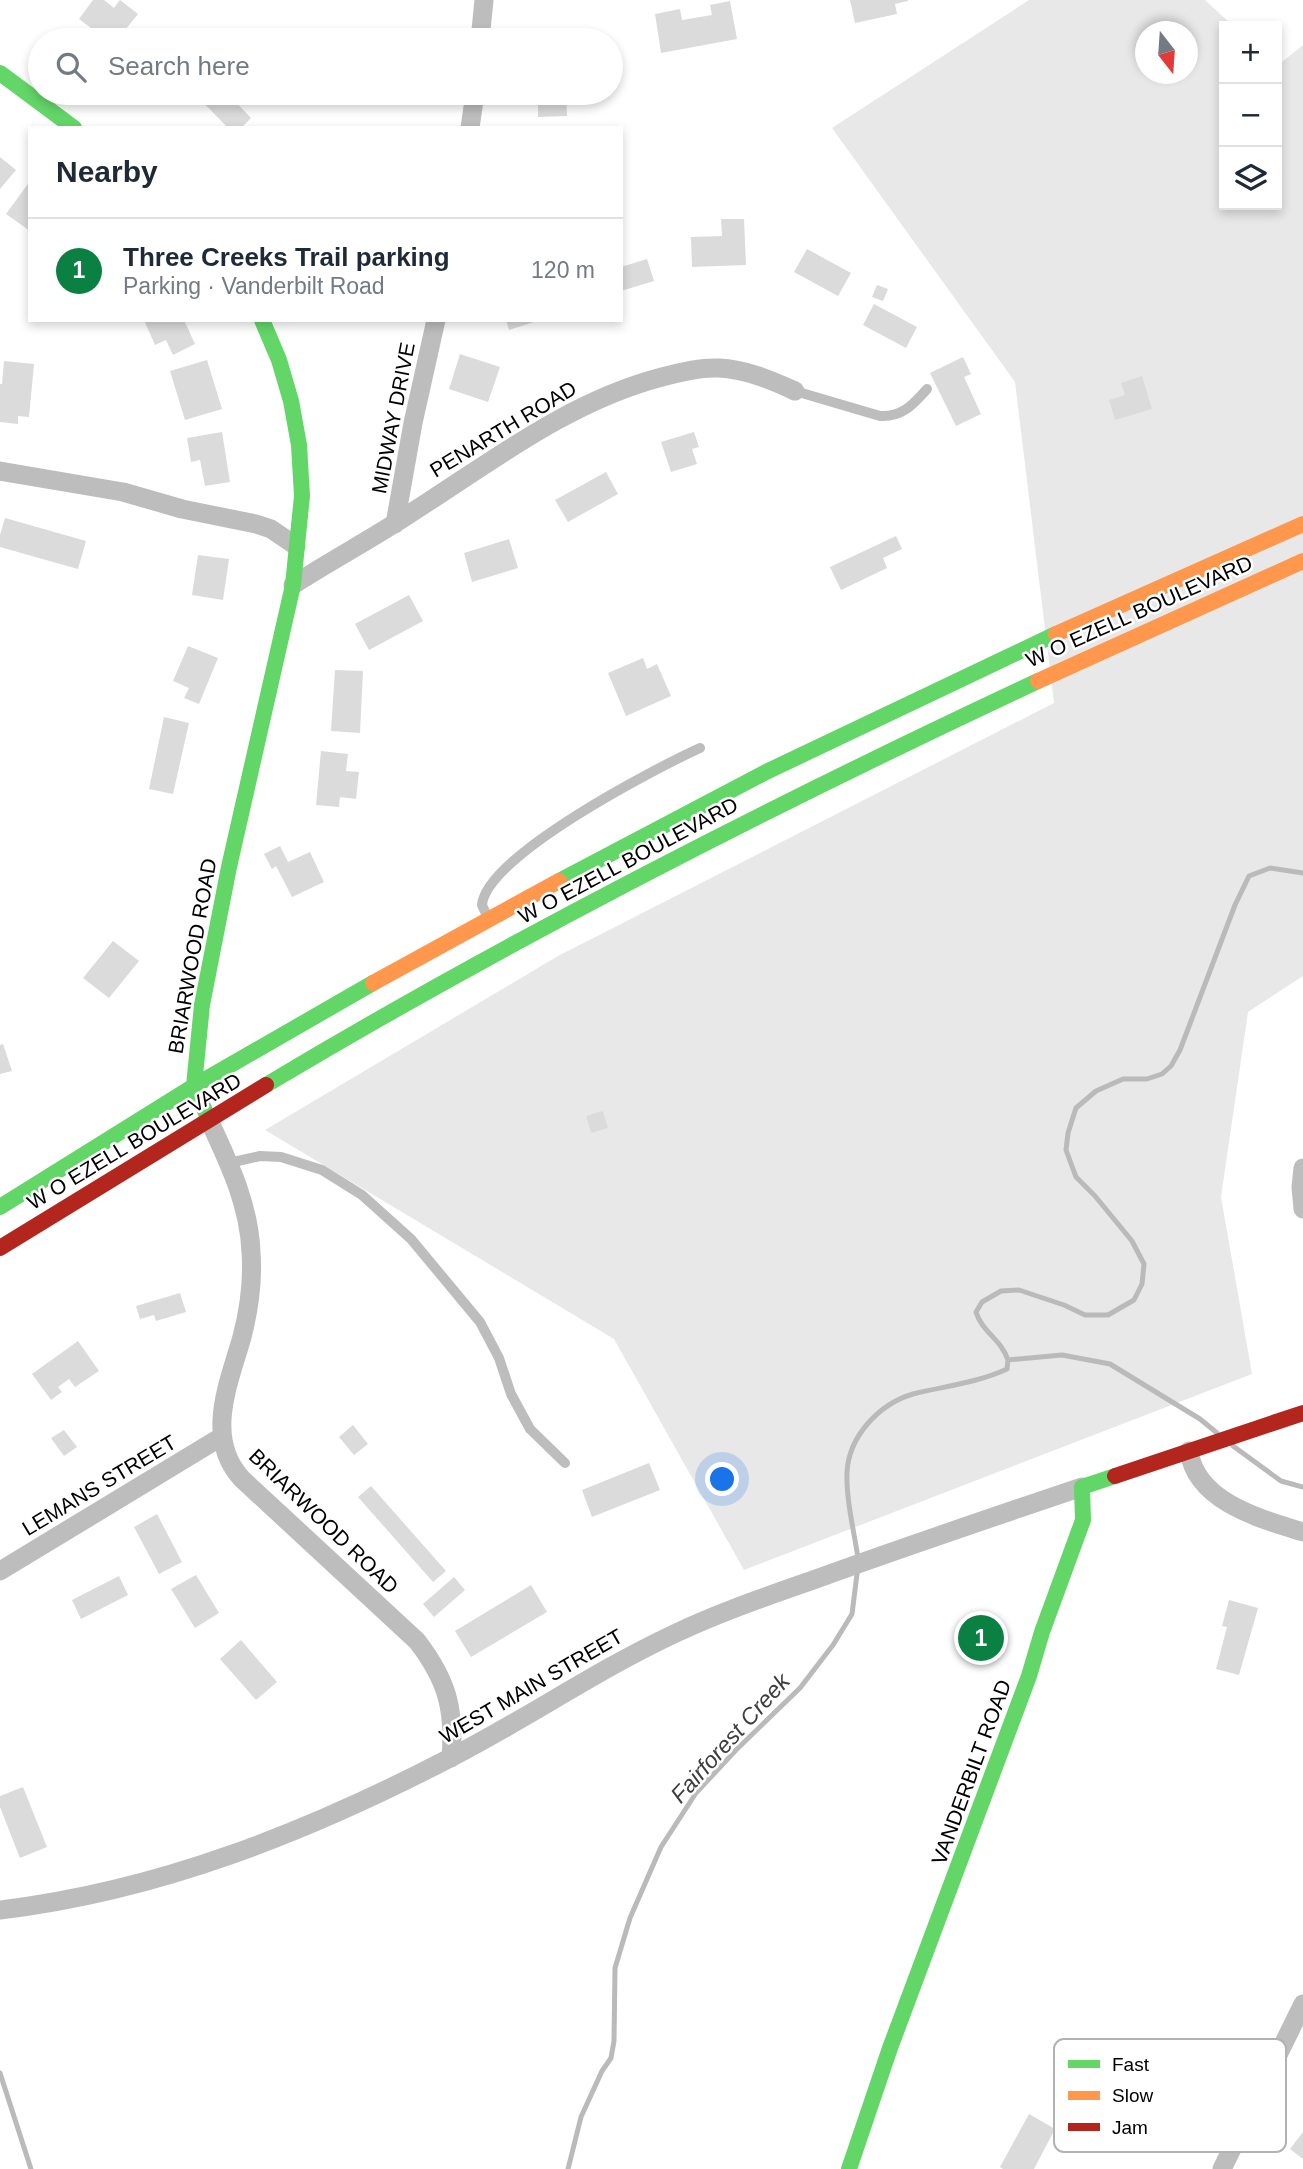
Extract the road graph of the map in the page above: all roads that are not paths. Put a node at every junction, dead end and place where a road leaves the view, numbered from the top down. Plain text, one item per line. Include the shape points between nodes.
1 (484, 0) edge
2 (481, 28) edge
3 (0, 73) edge
4 (28, 94) edge
5 (43, 105) edge
6 (473, 105) edge
7 (71, 126) edge
8 (470, 126) edge
9 (263, 322) edge
10 (436, 322) edge
11 (928, 389) dead end
12 (795, 391) joint
13 (0, 471) edge
14 (395, 524) junction
15 (1303, 524) edge
16 (296, 546) junction
17 (1303, 561) edge
18 (293, 585) junction
19 (1122, 622) junction
20 (700, 748) dead end
21 (490, 935) junction
22 (194, 1086) junction
23 (209, 1119) junction
24 (229, 1163) junction
25 (1303, 1168) edge
26 (0, 1207) edge
27 (1303, 1209) edge
28 (0, 1248) edge
29 (1303, 1413) edge
30 (221, 1437) junction
31 (1191, 1450) junction
32 (565, 1463) dead end
33 (1082, 1487) junction
34 (1303, 1532) edge
35 (0, 1571) edge
36 (451, 1758) junction
37 (0, 1910) edge
38 (1303, 2004) edge
39 (1286, 2039) edge
40 (1230, 2152) edge
41 (849, 2169) edge
42 (1222, 2169) edge

1 - 2 street
3 - 4 main road
5 - 7 main road
6 - 8 street
9 - 16 main road, BRIARWOOD ROAD via 279,360 299,445 302,496
10 - 14 street, MIDWAY DRIVE
11 - 12 lane via 903,413 893,416
12 - 14 street, PENARTH ROAD via 739,370 717,368 637,383 548,425
13 - 16 street via 123,492 256,524
14 - 18 street, PENARTH ROAD
15 - 19 main road, W O EZELL BOULEVARD
16 - 18 main road, BRIARWOOD ROAD
17 - 19 main road, W O EZELL BOULEVARD
18 - 22 main road, BRIARWOOD ROAD via 229,867 202,1005
19 - 21 main road, W O EZELL BOULEVARD via 981,706
19 - 21 main road, W O EZELL BOULEVARD via 997,660 766,772
20 - 21 lane via 568,820 503,869 482,905
21 - 22 main road, W O EZELL BOULEVARD via 411,962
21 - 23 main road, W O EZELL BOULEVARD via 342,1040
22 - 23 main road, BRIARWOOD ROAD
22 - 26 main road, W O EZELL BOULEVARD
23 - 24 street, BRIARWOOD ROAD
23 - 28 main road, W O EZELL BOULEVARD
24 - 30 street, BRIARWOOD ROAD via 249,1227 251,1281 242,1336 228,1381
24 - 32 lane via 281,1157 322,1170 362,1195 411,1239 480,1322 530,1429
25 - 27 street
29 - 31 main road
30 - 35 street, LEMANS STREET
30 - 36 street, BRIARWOOD ROAD via 227,1460 242,1479 433,1661 451,1709
31 - 33 main road
31 - 34 street via 1190,1460 1198,1476 1215,1493 1252,1514
33 - 36 street, WEST MAIN STREET via 720,1613 595,1673
33 - 41 main road, VANDERBILT ROAD via 1083,1520 1065,1573
36 - 37 street, WEST MAIN STREET via 334,1816 205,1864 97,1894
38 - 39 street
40 - 42 street

